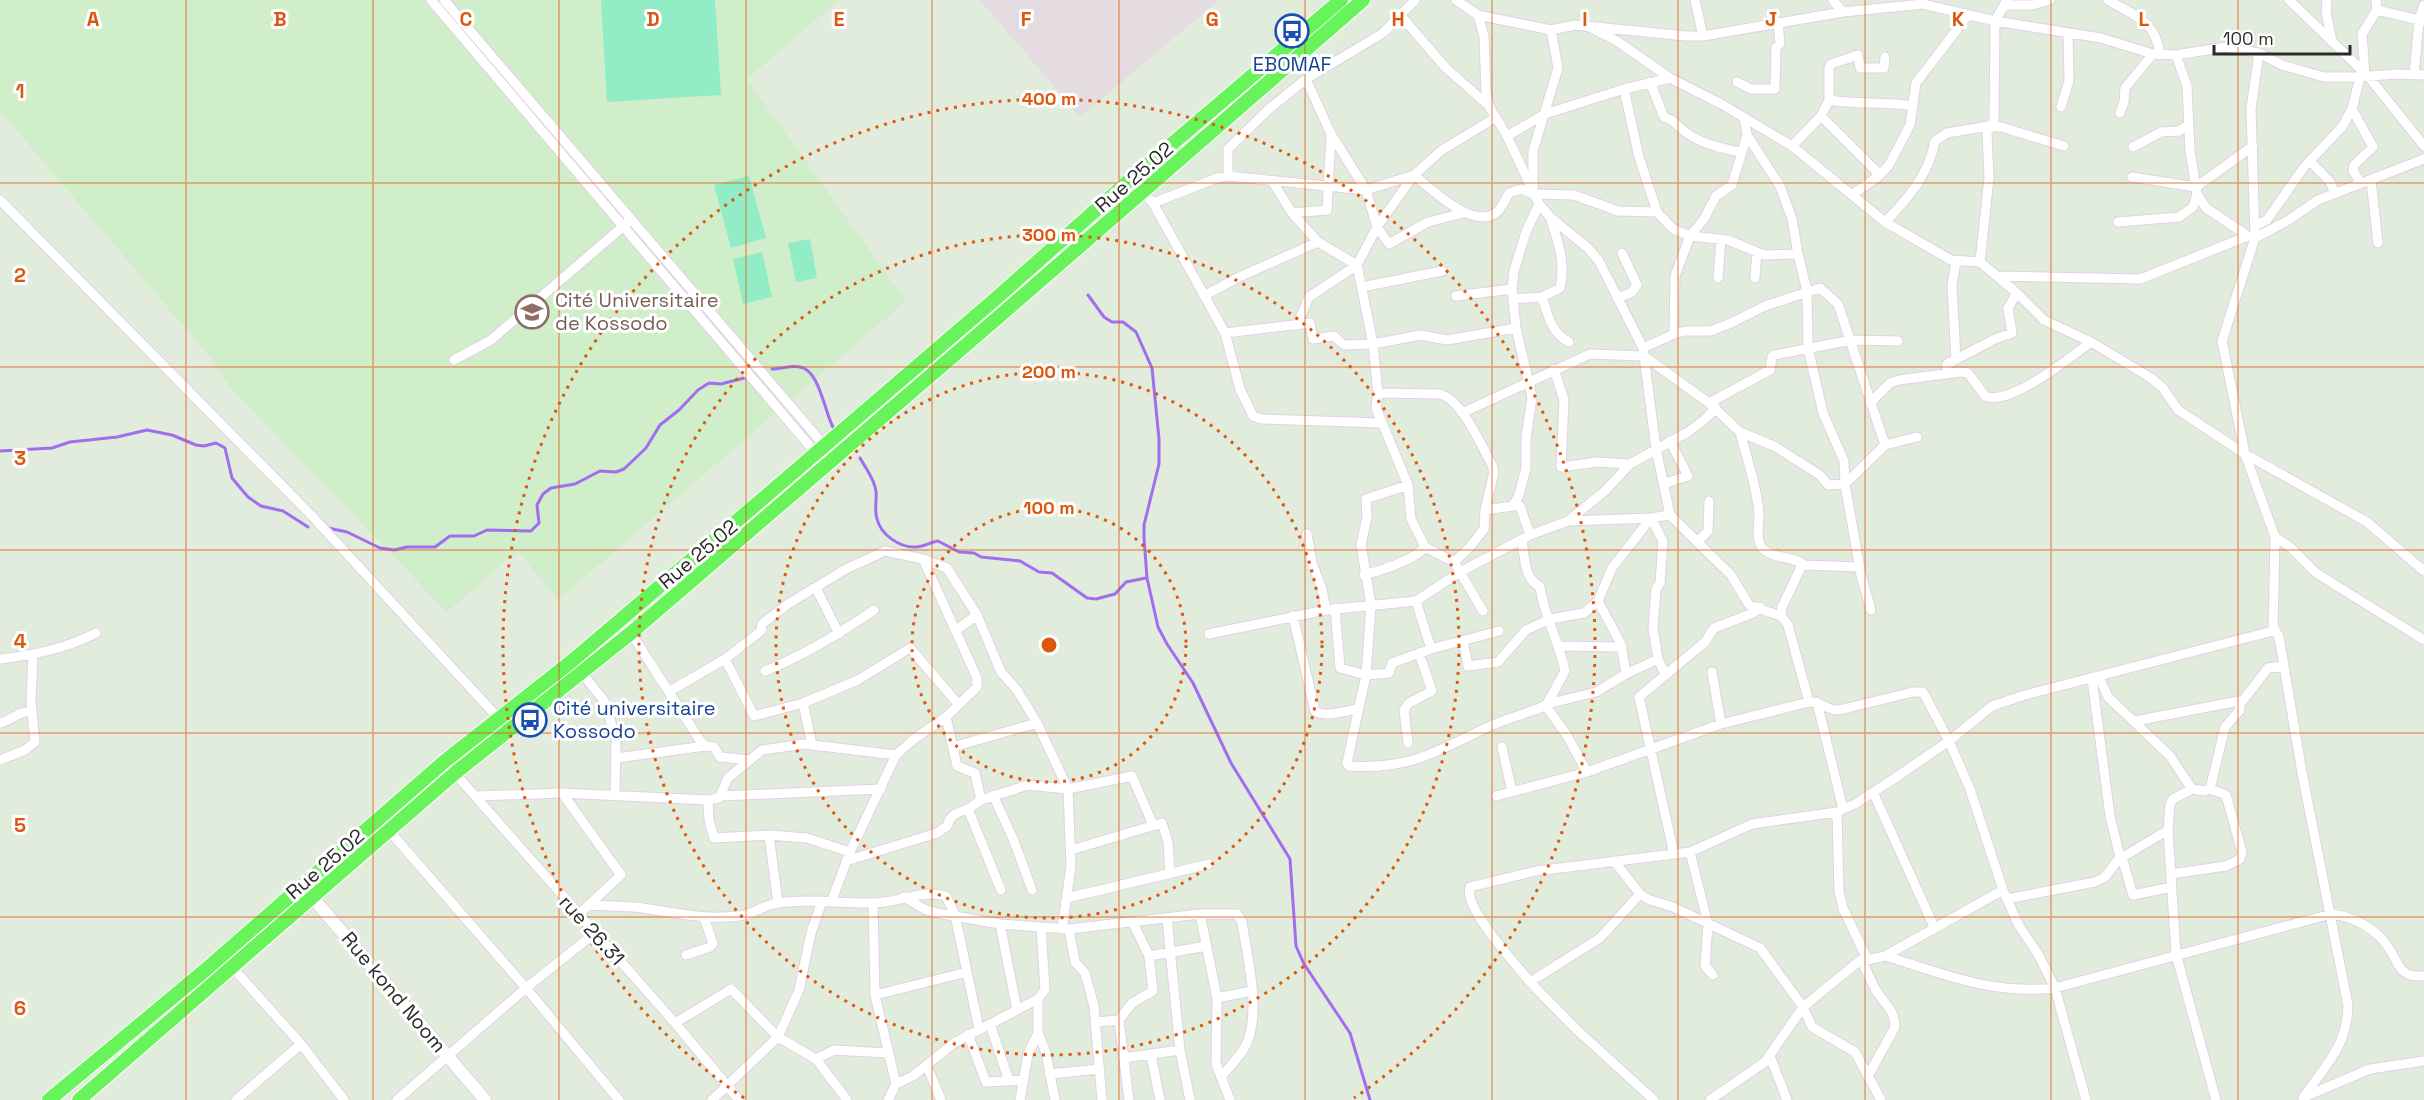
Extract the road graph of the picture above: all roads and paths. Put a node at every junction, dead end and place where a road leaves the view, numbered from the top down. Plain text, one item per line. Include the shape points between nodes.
1 (431, 0) edge
2 (444, 0) edge
3 (1341, 0) edge
4 (1363, 0) edge
5 (1415, 0) edge
6 (1456, 0) edge
7 (1695, 0) edge
8 (1833, 0) edge
9 (2050, 0) edge
10 (2108, 0) edge
11 (2289, 0) edge
12 (2327, 0) edge
13 (1923, 2) edge
14 (2006, 2) edge
15 (2377, 5) edge
16 (2424, 5) edge
17 (1843, 12) junction
18 (1478, 15) junction
19 (1968, 15) junction
20 (1401, 16) junction
21 (1995, 21) junction
22 (2422, 21) edge
23 (1778, 22) junction
24 (1589, 27) junction
25 (1551, 30) junction
26 (2068, 33) junction
27 (1703, 36) junction
28 (2332, 42) junction
29 (2259, 53) junction
30 (2156, 54) junction
31 (2176, 55) junction
32 (1885, 57) dead end
33 (2364, 75) junction
34 (2419, 75) edge
35 (1670, 78) junction
36 (1306, 79) junction
37 (1650, 82) junction
38 (1737, 82) dead end
39 (1624, 88) junction
40 (1256, 93) junction
41 (1829, 100) junction
42 (1489, 106) junction
43 (1912, 106) junction
44 (2061, 107) dead end
45 (1269, 109) junction
46 (2352, 109) junction
47 (2120, 113) dead end
48 (1545, 114) junction
49 (1821, 116) junction
50 (1744, 117) junction
51 (1495, 118) junction
52 (2188, 125) junction
53 (1989, 126) junction
54 (1331, 134) junction
55 (1747, 135) junction
56 (1507, 136) junction
57 (1792, 146) junction
58 (2064, 146) dead end
59 (2253, 146) junction
60 (2424, 146) edge
61 (2133, 147) dead end
62 (1740, 152) junction
63 (2424, 159) edge
64 (2310, 161) junction
65 (1414, 175) junction
66 (1880, 175) junction
67 (1228, 176) junction
68 (2132, 177) dead end
69 (1132, 178) junction
70 (2371, 180) junction
71 (1272, 181) junction
72 (2361, 183) junction
73 (1329, 185) junction
74 (1366, 190) junction
75 (2196, 191) junction
76 (1143, 192) junction
77 (2335, 193) junction
78 (1533, 194) junction
79 (1852, 195) junction
80 (0, 200) edge
81 (1153, 203) junction
82 (1539, 204) junction
83 (1657, 212) junction
84 (1292, 213) junction
85 (1463, 213) junction
86 (1551, 218) junction
87 (1885, 222) junction
88 (2118, 222) dead end
89 (627, 223) junction
90 (2255, 226) junction
91 (1377, 227) junction
92 (1690, 236) junction
93 (2251, 237) junction
94 (1721, 239) junction
95 (1318, 242) junction
96 (2378, 243) dead end
97 (1756, 252) junction
98 (1623, 253) dead end
99 (1798, 255) junction
100 (1956, 261) junction
101 (1980, 262) junction
102 (1357, 265) junction
103 (1442, 270) dead end
104 (1997, 276) junction
105 (1718, 278) dead end
106 (1755, 278) dead end
107 (1362, 287) junction
108 (1807, 291) junction
109 (2017, 293) junction
110 (1513, 294) junction
111 (1204, 296) junction
112 (1456, 296) dead end
113 (1542, 297) junction
114 (1617, 298) junction
115 (1297, 325) junction
116 (1516, 328) junction
117 (1225, 333) junction
118 (1674, 334) junction
119 (1852, 340) junction
120 (1898, 341) dead end
121 (1569, 342) dead end
122 (2091, 342) junction
123 (1373, 344) junction
124 (1808, 348) junction
125 (1643, 352) junction
126 (454, 360) dead end
127 (1956, 360) junction
128 (1554, 369) junction
129 (1947, 373) junction
130 (1528, 382) junction
131 (1378, 393) junction
132 (1872, 400) junction
133 (1712, 405) junction
134 (1462, 413) junction
135 (1380, 423) junction
136 (1740, 432) junction
137 (1917, 437) dead end
138 (1670, 441) junction
139 (1885, 445) junction
140 (819, 449) junction
141 (1656, 449) junction
142 (2245, 454) junction
143 (830, 461) junction
144 (1630, 464) junction
145 (1664, 484) junction
146 (1845, 484) junction
147 (1408, 485) junction
148 (1709, 501) dead end
149 (1513, 506) junction
150 (1485, 510) junction
151 (1670, 515) junction
152 (1651, 518) junction
153 (1568, 521) junction
154 (1307, 534) dead end
155 (2275, 537) junction
156 (1526, 538) junction
157 (1698, 542) junction
158 (1425, 547) junction
159 (923, 559) junction
160 (1454, 562) junction
161 (1803, 564) junction
162 (1860, 567) junction
163 (2424, 571) edge
164 (1460, 572) junction
165 (1364, 575) junction
166 (816, 588) junction
167 (1416, 601) junction
168 (1598, 601) junction
169 (1371, 605) junction
170 (1760, 607) junction
171 (1330, 609) junction
172 (874, 610) dead end
173 (1871, 610) dead end
174 (1483, 611) dead end
175 (977, 615) junction
176 (1293, 616) junction
177 (1781, 616) junction
178 (1550, 619) junction
179 (2274, 628) junction
180 (955, 631) junction
181 (1499, 631) dead end
182 (96, 633) dead end
183 (631, 633) junction
184 (839, 634) junction
185 (1209, 634) dead end
186 (2422, 638) edge
187 (1463, 640) junction
188 (1558, 646) junction
189 (1622, 647) junction
190 (1431, 649) junction
191 (1419, 653) junction
192 (33, 655) junction
193 (0, 659) edge
194 (725, 659) junction
195 (1658, 659) junction
196 (2284, 666) junction
197 (765, 671) dead end
198 (581, 672) junction
199 (1712, 672) dead end
200 (1626, 674) junction
201 (1665, 674) junction
202 (1366, 675) junction
203 (2095, 678) junction
204 (670, 691) junction
205 (1813, 702) junction
206 (803, 703) junction
207 (2241, 703) junction
208 (959, 705) junction
209 (1546, 705) junction
210 (1358, 709) junction
211 (32, 711) junction
212 (946, 717) junction
213 (499, 718) junction
214 (2135, 721) junction
215 (0, 723) edge
216 (1037, 723) junction
217 (1721, 724) junction
218 (509, 729) junction
219 (1949, 741) junction
220 (1408, 743) dead end
221 (812, 745) junction
222 (706, 746) junction
223 (953, 747) junction
224 (1502, 747) dead end
225 (1650, 749) junction
226 (896, 755) junction
227 (616, 758) junction
228 (0, 760) edge
229 (749, 760) junction
230 (445, 761) junction
231 (1587, 772) junction
232 (455, 773) junction
233 (882, 789) junction
234 (1068, 789) junction
235 (2192, 789) junction
236 (2210, 789) junction
237 (1512, 792) junction
238 (1874, 792) junction
239 (562, 793) junction
240 (615, 795) junction
241 (993, 795) junction
242 (476, 796) junction
243 (721, 796) junction
244 (1496, 796) dead end
245 (708, 800) junction
246 (981, 800) junction
247 (968, 809) junction
248 (1840, 811) junction
249 (378, 818) junction
250 (1153, 825) junction
251 (389, 830) junction
252 (2168, 830) junction
253 (769, 836) junction
254 (1071, 850) junction
255 (1690, 852) junction
256 (1674, 854) junction
257 (848, 856) junction
258 (2121, 857) junction
259 (1614, 861) junction
260 (1209, 864) dead end
261 (1170, 874) junction
262 (2171, 874) junction
263 (302, 885) junction
264 (2172, 887) junction
265 (1001, 890) dead end
266 (1032, 890) dead end
267 (1640, 894) junction
268 (2005, 895) junction
269 (904, 897) junction
270 (1067, 898) junction
271 (313, 899) junction
272 (827, 900) junction
273 (778, 903) junction
274 (873, 903) junction
275 (588, 905) junction
276 (1200, 914) junction
277 (2331, 914) junction
278 (578, 915) junction
279 (955, 915) junction
280 (704, 918) junction
281 (1167, 918) junction
282 (1133, 923) junction
283 (1000, 924) junction
284 (1708, 924) junction
285 (1041, 927) junction
286 (1066, 929) junction
287 (1935, 929) junction
288 (595, 933) junction
289 (1207, 946) junction
290 (1170, 952) junction
291 (2176, 954) junction
292 (686, 955) dead end
293 (1149, 956) junction
294 (1885, 956) junction
295 (1864, 960) junction
296 (232, 967) junction
297 (967, 972) junction
298 (1713, 975) dead end
299 (2424, 976) edge
300 (1530, 982) junction
301 (526, 988) junction
302 (2055, 988) junction
303 (1252, 991) junction
304 (875, 995) junction
305 (1217, 998) junction
306 (1038, 999) junction
307 (1803, 1007) junction
308 (1017, 1010) junction
309 (1119, 1020) junction
310 (1096, 1022) junction
311 (675, 1023) junction
312 (990, 1023) junction
313 (979, 1029) junction
314 (1038, 1033) junction
315 (969, 1034) junction
316 (778, 1037) junction
317 (300, 1044) junction
318 (1180, 1050) junction
319 (887, 1053) junction
320 (1151, 1055) junction
321 (448, 1056) junction
322 (1770, 1056) junction
323 (1123, 1058) junction
324 (816, 1059) junction
325 (2424, 1061) edge
326 (927, 1066) junction
327 (1100, 1069) junction
328 (1049, 1074) junction
329 (1868, 1076) junction
330 (1221, 1077) junction
331 (1024, 1080) junction
332 (1009, 1081) junction
333 (897, 1084) junction
334 (727, 1087) junction
335 (2301, 1099) edge
336 (49, 1100) edge
337 (79, 1100) edge
338 (236, 1100) edge
339 (344, 1100) edge
340 (397, 1100) edge
341 (485, 1100) edge
342 (619, 1100) edge
343 (712, 1100) edge
344 (739, 1100) edge
345 (847, 1100) edge
346 (888, 1100) edge
347 (941, 1100) edge
348 (1020, 1100) edge
349 (1054, 1100) edge
350 (1102, 1100) edge
351 (1129, 1100) edge
352 (1160, 1100) edge
353 (1190, 1100) edge
354 (1230, 1100) edge
355 (1654, 1100) edge
356 (1710, 1100) edge
357 (1787, 1100) edge
358 (1881, 1100) edge
359 (2086, 1100) edge
360 (2216, 1100) edge

1 - 89 street
2 - 89 street
3 - 69 main road, Rue 25.02
4 - 40 main road, Rue 25.02
5 - 20 street
6 - 18 street
7 - 27 street
8 - 17 street
9 - 14 street via 2032,5
10 - 30 street via 2140,18 2158,38
11 - 28 street
12 - 28 street
13 - 17 street
13 - 19 street
14 - 21 street
15 - 22 street
15 - 33 street via 2362,34
16 - 22 street
17 - 23 street
18 - 25 street
18 - 42 street via 1484,36
19 - 21 street
19 - 43 street via 1916,83
20 - 36 street via 1366,45
20 - 42 street via 1446,68
21 - 26 street
21 - 53 street via 1994,120
22 - 34 street
23 - 27 street
23 - 38 street via 1775,89 1752,89
24 - 25 street via 1575,25
24 - 27 street
24 - 35 street via 1617,41
25 - 48 street via 1558,68
26 - 30 street
26 - 44 street via 2069,81
28 - 33 street
29 - 31 street via 2218,46
29 - 33 street via 2282,65 2324,77
29 - 59 street via 2251,109
30 - 31 street
30 - 47 street via 2125,88
31 - 52 street via 2187,86
32 - 41 street via 1884,68 1860,68 1858,55 1831,64
33 - 34 street
33 - 46 street
33 - 60 street
35 - 37 street
35 - 50 street
36 - 45 street
36 - 54 street
37 - 39 street
37 - 62 street via 1664,117 1720,149
39 - 48 street
39 - 83 street via 1639,157
40 - 45 street
40 - 76 main road, Rue 25.02
41 - 43 street
41 - 49 street
42 - 51 street
43 - 66 street via 1910,125
45 - 67 street via 1228,149
46 - 64 street
46 - 72 street via 2373,147 2354,165 2353,171
48 - 56 street
48 - 78 street via 1533,151
49 - 57 street
49 - 66 street
50 - 55 street
50 - 57 street
51 - 56 street
51 - 65 street via 1442,150
52 - 61 street via 2179,131 2161,132
52 - 75 street
53 - 58 street
53 - 87 street via 1947,133 1935,141 1915,187
53 - 101 street via 1989,178
54 - 73 street
54 - 74 street
55 - 62 street
55 - 99 street via 1783,193
56 - 78 street
57 - 79 street
59 - 75 street
59 - 90 street
62 - 92 street via 1732,185 1716,196
63 - 70 street
64 - 77 street
64 - 90 street via 2267,220
65 - 74 street
65 - 85 street
65 - 91 street
66 - 79 street
67 - 71 street
67 - 81 street
68 - 75 street
69 - 76 street
69 - 140 main road, Rue 25.02
70 - 72 street
70 - 96 street
71 - 73 street
71 - 84 street
72 - 77 street
73 - 74 street
73 - 84 street via 1326,211
74 - 91 street
75 - 88 street via 2193,207 2179,217
75 - 93 street via 2206,208
76 - 81 street
76 - 143 main road, Rue 25.02
77 - 93 street
78 - 82 street
78 - 83 street via 1574,195 1615,210
78 - 85 street via 1521,189 1509,193 1498,211 1489,216
79 - 87 street
80 - 213 street via 313,517
81 - 111 street
82 - 86 street
82 - 110 street via 1514,271
83 - 92 street via 1673,230
84 - 95 street
85 - 91 street via 1428,222 1389,244
86 - 113 street via 1562,252 1561,285
86 - 114 street via 1599,261
87 - 100 street
89 - 126 street via 491,340
89 - 140 street
90 - 93 street
91 - 102 street
92 - 94 street
92 - 118 street via 1675,276
93 - 104 street via 2140,279
93 - 142 street via 2222,342
94 - 97 street
94 - 105 street
95 - 102 street
95 - 111 street
97 - 99 street
97 - 106 street
98 - 114 street via 1637,285 1631,293
99 - 108 street
100 - 101 street
100 - 127 street via 1952,285
101 - 104 street
102 - 107 street
102 - 115 street via 1309,297
103 - 107 street
104 - 109 street
107 - 123 street
108 - 118 street via 1710,331
108 - 119 street via 1820,288 1838,304
108 - 124 street
109 - 122 street via 2044,320
109 - 127 street via 2008,308 2012,333
110 - 112 street
110 - 113 street
110 - 116 street
111 - 117 street
113 - 121 street via 1551,326
114 - 125 street
115 - 117 street
115 - 123 street via 1310,323 1313,339 1334,336 1344,345
116 - 123 street via 1448,340 1421,335
116 - 130 street
117 - 135 street via 1240,389 1256,418
118 - 125 street
119 - 120 street
119 - 124 street
119 - 132 street
122 - 129 street via 2022,389 1994,399 1984,396 1968,373
122 - 142 street via 2151,378 2178,410
123 - 131 street
124 - 133 street via 1774,355 1770,370
124 - 146 street via 1823,413 1844,461
125 - 128 street via 1593,354
125 - 133 street
125 - 141 street
127 - 129 street via 1947,364
128 - 130 street
128 - 144 street via 1564,400 1561,467 1597,462
129 - 132 street via 1890,383
130 - 134 street
130 - 149 street via 1532,397 1526,468
131 - 134 street via 1440,394 1454,401
131 - 135 street
132 - 139 street
133 - 136 street
133 - 138 street via 1704,420
134 - 150 street via 1493,468
135 - 147 street
136 - 146 street via 1774,446 1820,475 1828,485
136 - 161 street via 1753,481 1759,543 1771,553
137 - 139 street
138 - 141 street
138 - 145 street via 1688,476
139 - 146 street
140 - 143 street
140 - 213 main road, Rue 25.02 via 572,661
141 - 144 street
141 - 145 street
142 - 155 street
142 - 163 street via 2367,522
143 - 183 main road, Rue 25.02
144 - 153 street
145 - 151 street
146 - 162 street
147 - 158 street via 1411,519
147 - 165 street via 1366,500 1361,545
148 - 157 street via 1708,531
149 - 150 street
149 - 156 street via 1520,506
150 - 160 street via 1484,529
151 - 152 street
151 - 157 street
152 - 153 street
152 - 168 street via 1612,568
152 - 195 street via 1663,541 1653,628
153 - 156 street
154 - 171 street via 1312,564
155 - 179 street
155 - 186 street via 2316,573
156 - 164 street
156 - 178 street via 1526,570 1540,587
157 - 170 street via 1731,575 1749,605
158 - 160 street
158 - 165 street via 1394,567
159 - 166 street via 885,551
159 - 175 street via 947,568
159 - 180 street
160 - 164 street
161 - 162 street
161 - 177 street
162 - 173 street
164 - 167 street
164 - 174 street
165 - 169 street
166 - 184 street
166 - 194 street via 768,618 761,631
167 - 169 street
167 - 190 street
168 - 178 street via 1584,613
168 - 189 street
169 - 171 street
169 - 202 street
170 - 177 street
170 - 201 street via 1714,628 1705,642
171 - 176 street
171 - 202 street via 1340,668
172 - 184 street
175 - 180 street
175 - 216 street via 1001,672
176 - 185 street
176 - 210 street via 1315,711 1328,714
177 - 205 street via 1789,628
178 - 187 street via 1526,630 1498,662 1468,666
178 - 188 street
179 - 196 street
179 - 203 street via 2271,633
180 - 208 street via 977,678 977,687
181 - 187 street
182 - 192 street
183 - 198 main road, Rue 25.02
183 - 204 street
184 - 197 street
187 - 190 street
188 - 189 street
188 - 209 street via 1565,670
189 - 200 street
190 - 191 street
191 - 202 street via 1392,663 1389,673
191 - 220 street via 1432,691 1404,710
192 - 193 street
192 - 211 street
194 - 204 street
194 - 206 street via 754,716
195 - 200 street
195 - 201 street
196 - 207 street via 2268,668
196 - 277 street
198 - 218 main road, Rue 25.02
198 - 227 street via 605,702 616,740
199 - 217 street
200 - 209 street via 1596,692
201 - 225 street via 1639,697
202 - 210 street
203 - 214 street via 2108,697
203 - 219 street via 1992,706
203 - 258 street via 2110,816
204 - 222 street
205 - 217 street
205 - 219 street via 1839,710 1920,691
205 - 248 street
206 - 208 street via 858,680 910,648
206 - 221 street
207 - 214 street
207 - 236 street via 2240,710 2225,727
208 - 212 street
209 - 210 street via 1492,725 1455,745 1386,766 1347,763
209 - 231 street
211 - 215 street
211 - 228 street via 35,742
212 - 223 street
212 - 226 street
213 - 218 street
213 - 230 main road, Rue 25.02
214 - 235 street via 2170,756
216 - 223 street
216 - 234 street
217 - 225 street
218 - 232 main road, Rue 25.02
219 - 238 street
219 - 268 street via 1970,789
221 - 226 street
221 - 229 street via 762,750
222 - 227 street
222 - 229 street via 714,747 720,756
223 - 246 street via 958,766 975,773
224 - 237 street
225 - 231 street
225 - 256 street
226 - 233 street
227 - 240 street
229 - 243 street via 728,778
230 - 232 street, rue 26.31
230 - 249 main road, Rue 25.02
231 - 237 street
232 - 242 street, rue 26.31
232 - 251 main road, Rue 25.02
233 - 243 street
233 - 257 street
234 - 241 street via 1028,785
234 - 250 street via 1132,776
234 - 254 street
235 - 236 street
235 - 252 street via 2172,801
236 - 262 street via 2227,797 2241,857 2226,866
237 - 244 street
238 - 248 street
238 - 287 street
239 - 240 street
239 - 242 street
239 - 275 street via 620,874
240 - 245 street
241 - 246 street
241 - 266 street
242 - 278 street, rue 26.31
243 - 245 street
245 - 253 street via 714,838
246 - 247 street
247 - 257 street via 956,812 937,833
247 - 265 street
248 - 255 street via 1752,824
248 - 295 street via 1839,892
249 - 251 street
249 - 263 main road, Rue 25.02
250 - 254 street
250 - 261 street via 1163,823
251 - 271 main road, Rue 25.02
251 - 301 street
252 - 258 street
252 - 262 street
253 - 257 street via 814,840
253 - 273 street
254 - 270 street
255 - 256 street
255 - 284 street
256 - 259 street
257 - 272 street
258 - 264 street via 2133,895
258 - 268 street via 2105,877 2095,882
259 - 267 street
259 - 300 street via 1536,871 1470,887 1468,894 1481,920
260 - 261 street
261 - 270 street
262 - 264 street
263 - 271 street, Rue kond Noom
263 - 336 main road, Rue 25.02
264 - 291 street
267 - 284 street
267 - 300 street via 1600,938
268 - 287 street
268 - 302 street
269 - 274 street
269 - 279 street via 928,911
269 - 279 street via 930,893 946,896
270 - 286 street
271 - 296 main road, Rue 25.02
271 - 321 street, Rue kond Noom
272 - 273 street
272 - 274 street
272 - 316 street via 811,933 799,990
273 - 280 street via 742,916
274 - 304 street
275 - 278 street
275 - 280 street via 643,908
276 - 281 street
276 - 289 street
276 - 303 street via 1233,912 1240,917
277 - 291 street
277 - 299 street via 2344,915 2363,925 2388,946 2403,971
277 - 335 street via 2349,1005 2348,1020 2334,1058
278 - 288 street, rue 26.31
279 - 283 street
279 - 297 street
280 - 292 street via 713,943
281 - 282 street
281 - 290 street
282 - 286 street
282 - 293 street
283 - 285 street
283 - 308 street
284 - 298 street via 1705,966
284 - 307 street via 1760,948
285 - 286 street
285 - 306 street via 1045,989
286 - 310 street via 1075,962 1085,973
287 - 294 street
288 - 301 street
288 - 311 street, rue 26.31
289 - 290 street
289 - 305 street
290 - 293 street
290 - 318 street
291 - 302 street
291 - 360 street
293 - 309 street via 1153,991 1132,1003
294 - 295 street
294 - 302 street via 1986,987 2024,991
295 - 307 street
295 - 329 street via 1895,1022
296 - 317 street
296 - 337 main road, Rue 25.02
297 - 304 street
297 - 313 street
300 - 355 street
301 - 321 street
301 - 342 street
302 - 359 street
303 - 305 street
303 - 330 street via 1247,1043
304 - 319 street
305 - 330 street via 1216,1058
306 - 308 street
306 - 314 street
307 - 322 street
307 - 329 street via 1812,1028 1855,1052
308 - 312 street
309 - 310 street
309 - 323 street
310 - 327 street
311 - 316 street via 731,989
311 - 334 street, rue 26.31
312 - 313 street
312 - 332 street
313 - 315 street
314 - 328 street
314 - 331 street via 1028,1054
315 - 326 street
315 - 332 street via 986,1082
316 - 324 street
316 - 334 street
317 - 338 street
317 - 339 street
318 - 320 street
318 - 353 street
319 - 324 street via 834,1050
319 - 333 street
320 - 323 street
320 - 352 street
321 - 340 street
321 - 341 street, Rue kond Noom
322 - 356 street
322 - 357 street
323 - 351 street
324 - 345 street
325 - 335 street via 2370,1068
326 - 333 street
326 - 347 street
327 - 328 street
327 - 350 street
328 - 349 street
329 - 358 street
330 - 354 street
331 - 332 street
331 - 348 street
333 - 346 street
334 - 343 street
334 - 344 street, rue 26.31

